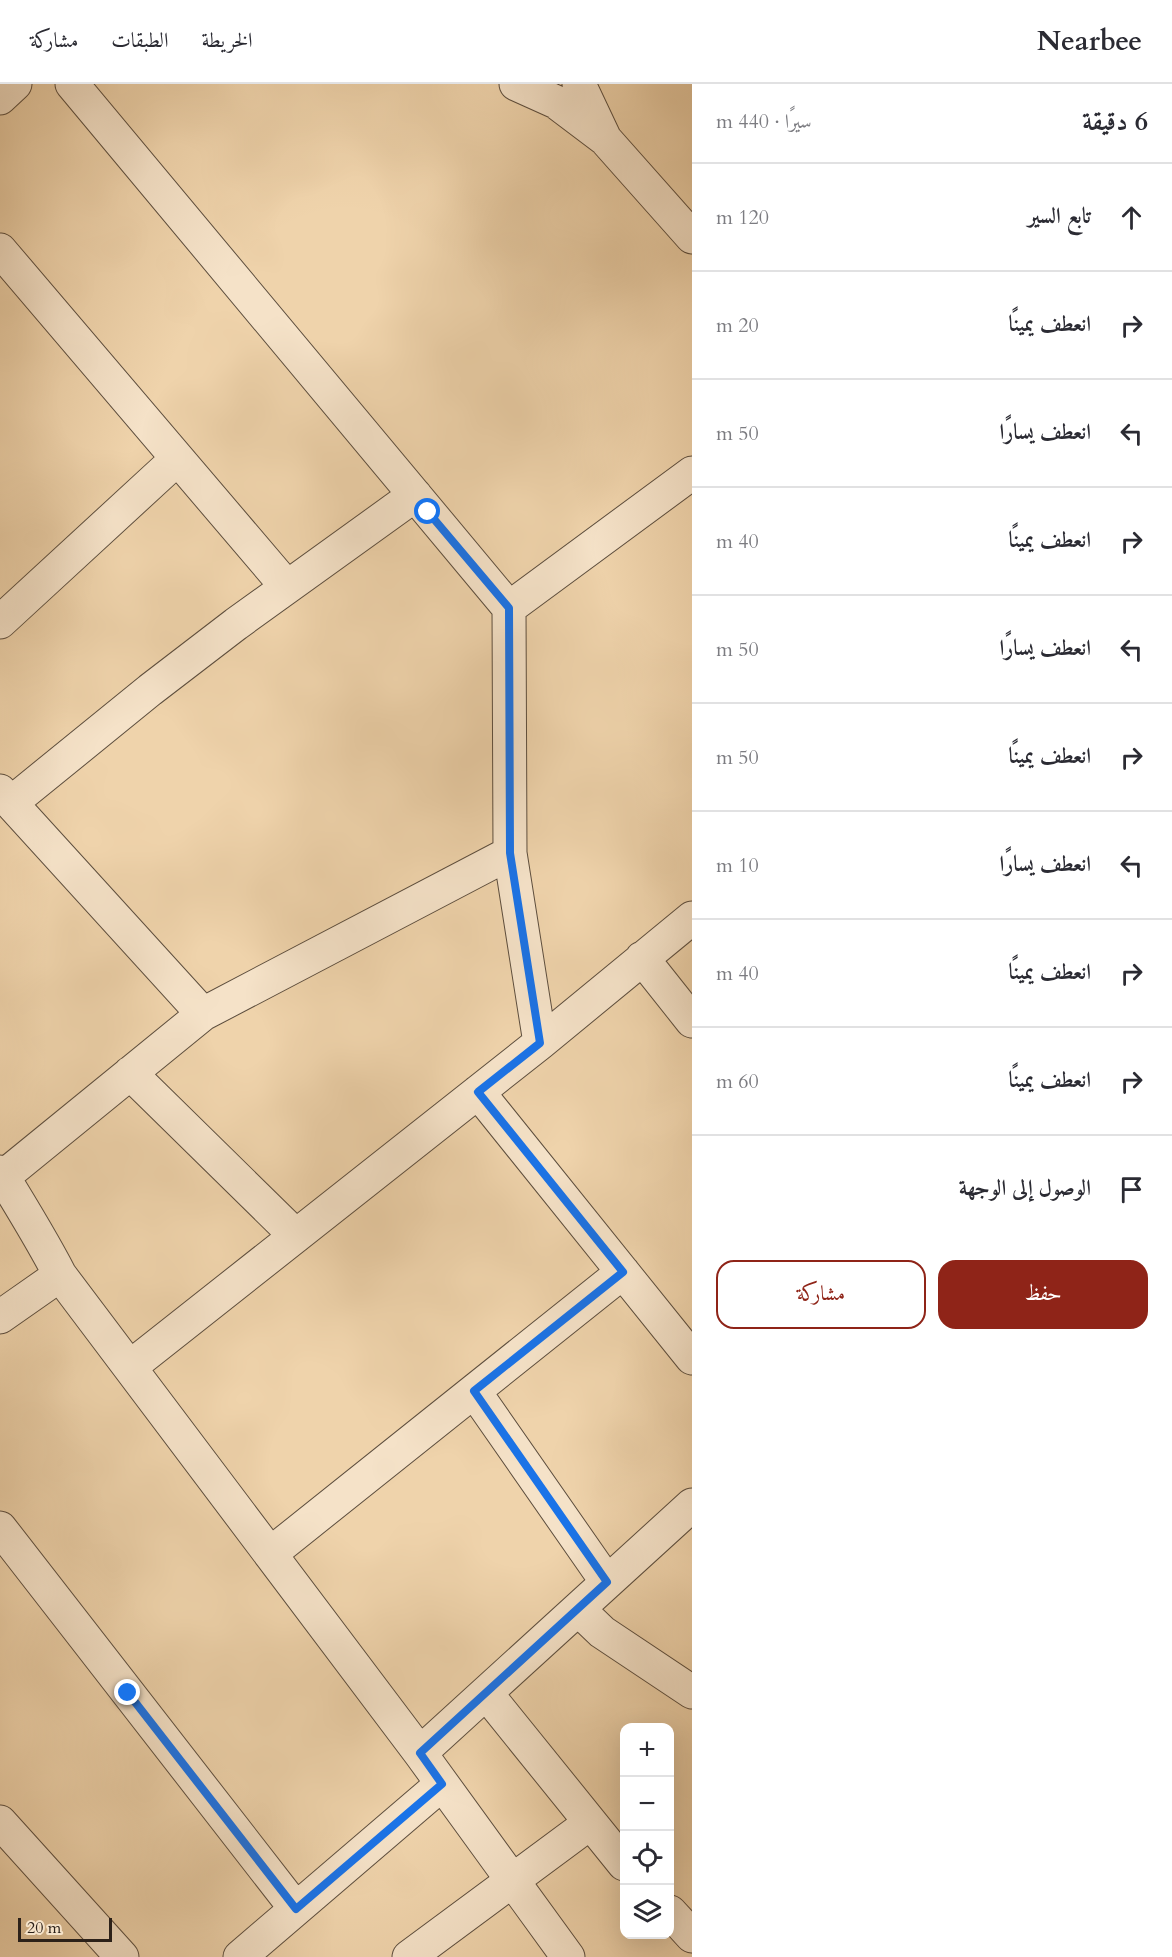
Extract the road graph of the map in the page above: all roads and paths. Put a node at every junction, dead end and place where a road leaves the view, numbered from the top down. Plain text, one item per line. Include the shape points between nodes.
1 (15, 84) edge
2 (72, 84) edge
3 (518, 84) edge
4 (532, 84) edge
5 (579, 84) edge
6 (0, 98) edge
7 (605, 139) junction
8 (692, 237) edge
9 (0, 250) edge
10 (177, 459) junction
11 (692, 473) edge
12 (415, 495) junction
13 (287, 587) junction
14 (509, 608) junction
15 (0, 622) edge
16 (6, 797) edge
17 (510, 853) junction
18 (692, 918) edge
19 (642, 958) junction
20 (203, 1014) junction
21 (692, 1021) edge
22 (540, 1043) junction
23 (130, 1072) junction
24 (478, 1092) junction
25 (1, 1174) edge
26 (296, 1236) junction
27 (623, 1272) junction
28 (60, 1275) junction
29 (0, 1317) edge
30 (692, 1358) edge
31 (130, 1367) junction
32 (474, 1391) junction
33 (692, 1505) edge
34 (0, 1528) edge
35 (270, 1554) junction
36 (607, 1582) junction
37 (578, 1609) junction
38 (692, 1692) edge
39 (486, 1693) junction
40 (420, 1753) junction
41 (442, 1784) junction
42 (0, 1822) edge
43 (590, 1823) junction
44 (620, 1859) edge
45 (512, 1880) junction
46 (296, 1909) junction
47 (674, 1917) edge
48 (692, 1936) edge
49 (123, 1957) edge
50 (240, 1957) edge
51 (409, 1957) edge
52 (568, 1957) edge

1 - 6 street
2 - 12 street
3 - 4 street
3 - 7 street via 556,102
5 - 7 street
7 - 8 street
9 - 10 street
10 - 13 street
10 - 15 street
11 - 14 street
12 - 13 street
12 - 14 street
13 - 16 street
14 - 17 street
16 - 20 street
17 - 20 street
17 - 22 street
18 - 19 street
19 - 21 street
19 - 22 street
20 - 23 street
22 - 24 street
23 - 25 street
23 - 26 street
24 - 26 street
24 - 27 street
25 - 28 street
26 - 31 street
27 - 30 street
27 - 32 street
28 - 29 street
28 - 31 street
31 - 35 street
32 - 35 street
32 - 36 street
33 - 36 street
34 - 46 street
35 - 40 street
36 - 37 street
37 - 38 street via 602,1632
37 - 39 street
39 - 40 street
39 - 43 street
40 - 41 street
41 - 45 street
41 - 46 street
42 - 49 street
43 - 44 street
43 - 45 street
45 - 51 street
45 - 52 street
46 - 50 street
47 - 48 street

